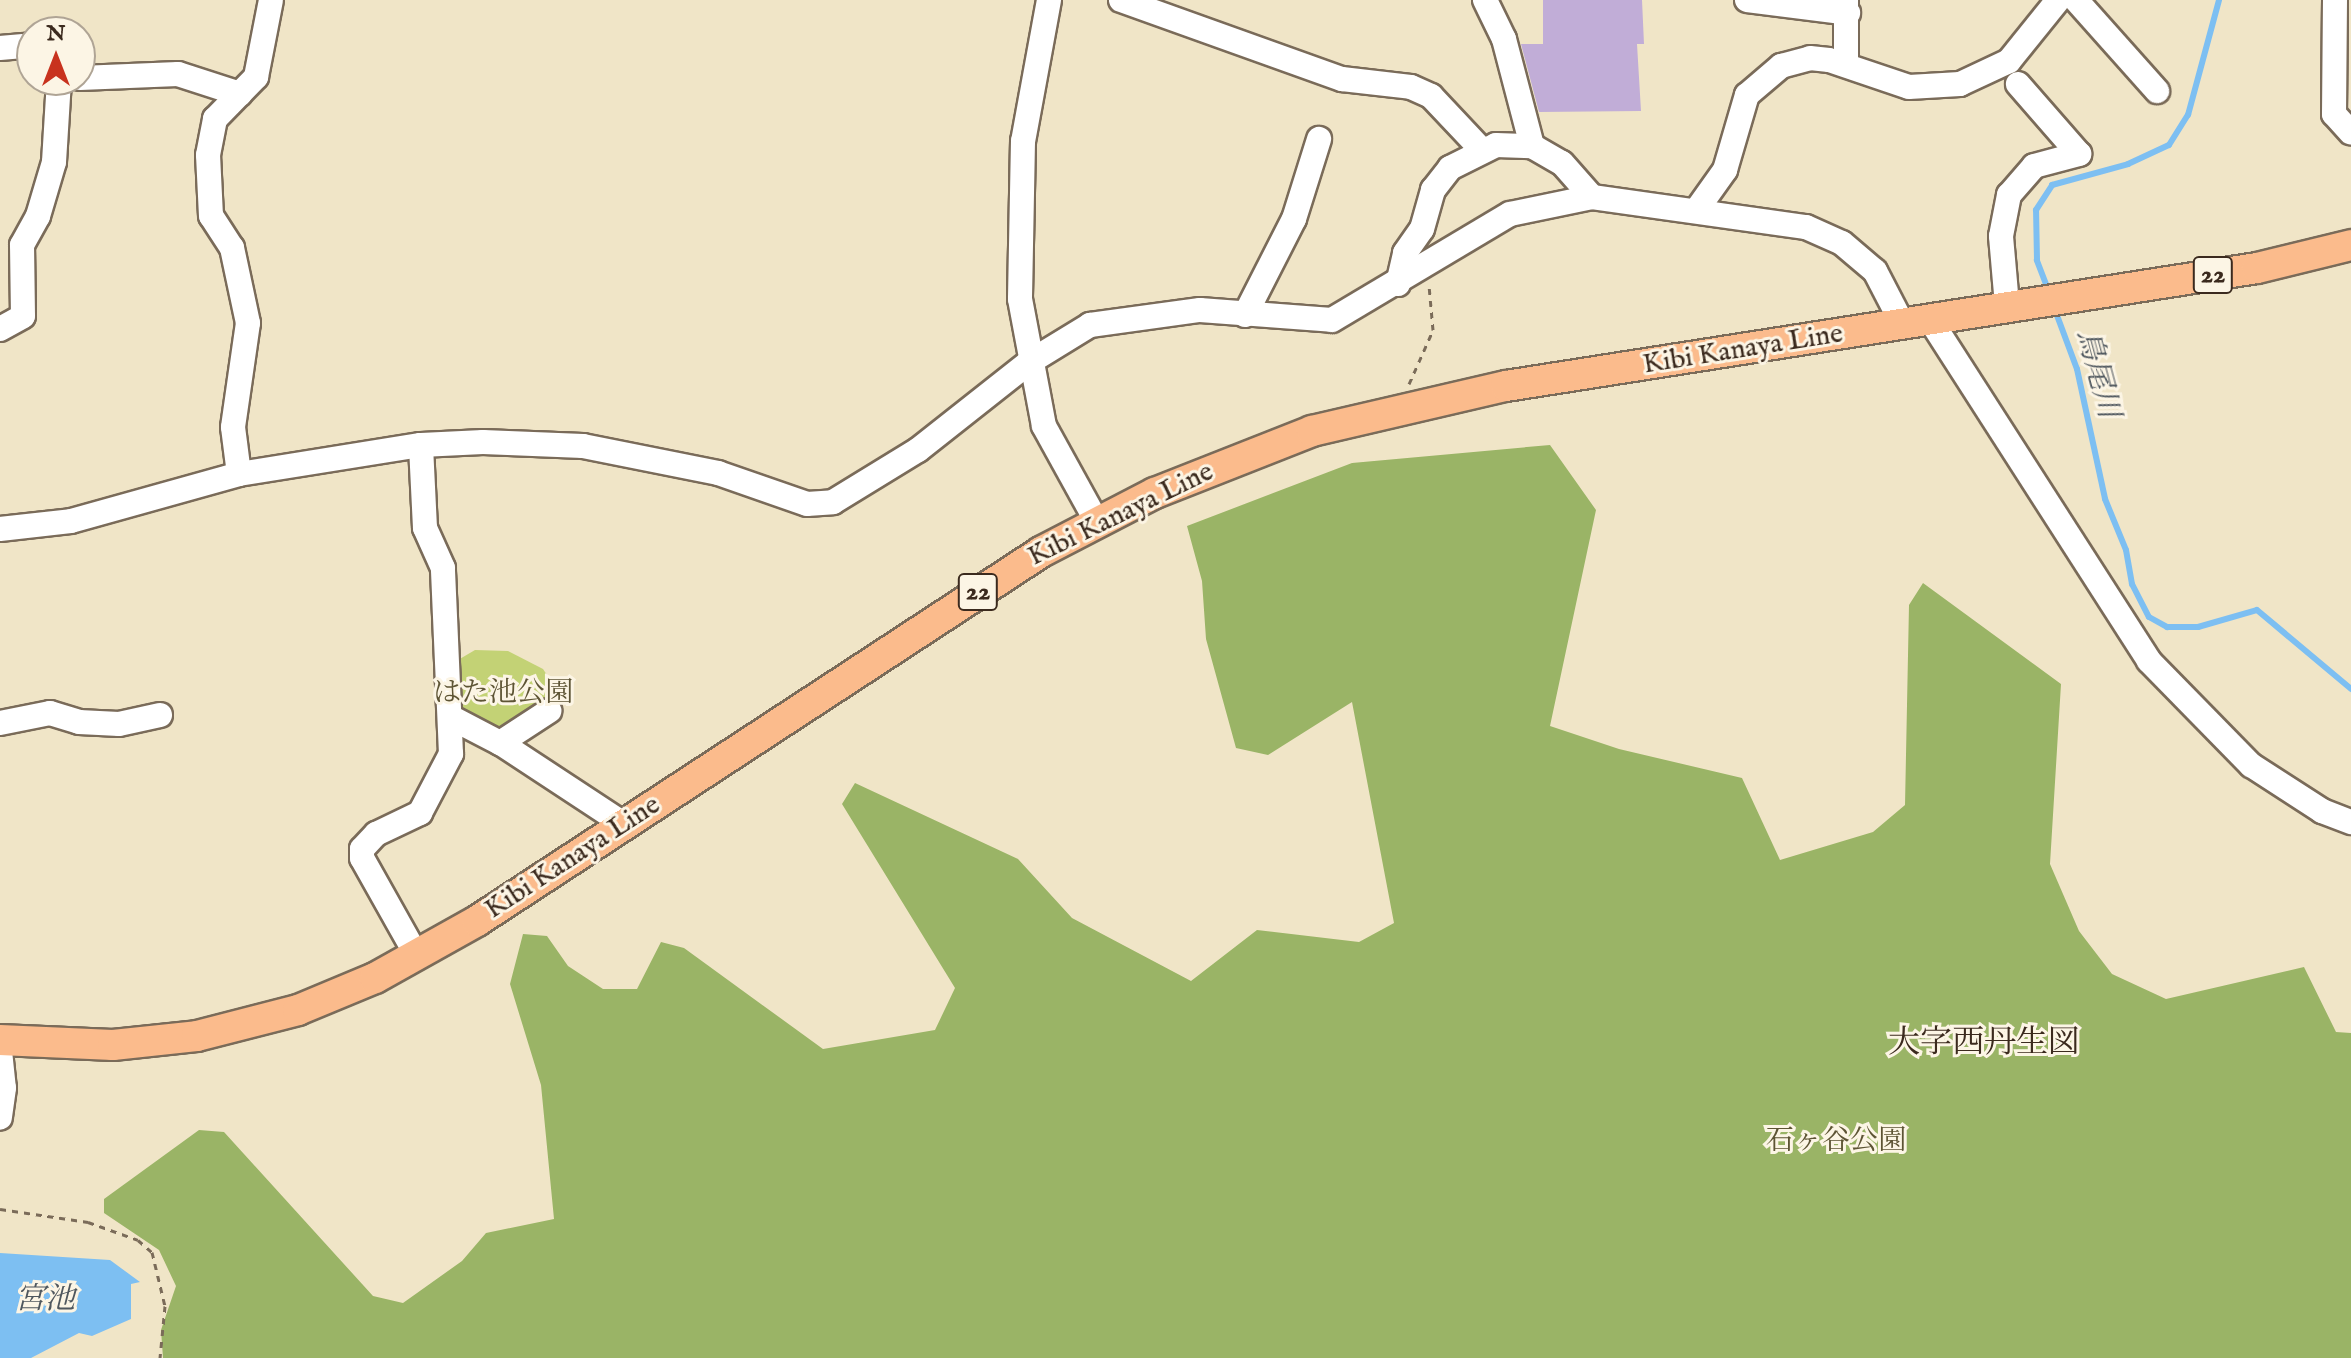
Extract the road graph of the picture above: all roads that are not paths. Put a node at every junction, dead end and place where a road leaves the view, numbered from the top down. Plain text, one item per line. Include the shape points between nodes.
1 (271, 0) edge
2 (1049, 0) edge
3 (1121, 0) edge
4 (1485, 0) edge
5 (1747, 0) edge
6 (2058, 0) edge
7 (2076, 0) edge
8 (2335, 0) edge
9 (1847, 7) edge
10 (1846, 64) junction
11 (96, 77) edge
12 (2018, 84) dead end
13 (2157, 91) dead end
14 (240, 94) junction
15 (58, 96) edge
16 (2351, 133) edge
17 (1319, 139) dead end
18 (1532, 146) junction
19 (1481, 149) junction
20 (1592, 197) junction
21 (1698, 208) junction
22 (2351, 245) edge
23 (1398, 284) junction
24 (2019, 303) junction
25 (1245, 315) junction
26 (1916, 321) junction
27 (0, 329) edge
28 (1028, 363) junction
29 (421, 445) junction
30 (239, 474) junction
31 (1097, 522) junction
32 (0, 529) edge
33 (549, 711) dead end
34 (160, 715) dead end
35 (452, 718) junction
36 (0, 723) edge
37 (500, 743) junction
38 (2351, 822) edge
39 (624, 824) junction
40 (417, 956) junction
41 (0, 1040) edge
42 (0, 1051) edge
43 (0, 1118) edge

1 - 14 street via 256,77
2 - 28 street via 1019,186 1017,266
3 - 19 street via 1342,79 1411,87 1431,96
4 - 18 street via 1504,39
5 - 9 street
6 - 10 street via 2022,48 1980,79 1909,87
7 - 13 street
8 - 16 street via 2334,114
9 - 10 street
10 - 21 street via 1795,61 1757,84 1739,109 1725,170
11 - 14 street via 178,74
12 - 24 street via 2079,154 2034,166 2009,195 2001,236
14 - 30 street via 215,119 208,155 211,216 232,248 248,323 233,427
15 - 27 street via 54,162 38,216 22,245 23,316
17 - 25 street via 1294,219
18 - 19 street via 1512,143
18 - 20 street via 1562,163
19 - 23 street via 1460,160 1433,190 1422,229 1405,253
20 - 21 street
20 - 23 street via 1510,214
21 - 26 street via 1806,227 1842,243
22 - 24 main road, Kibi Kanaya Line / 22 via 2257,268
23 - 25 street via 1332,320
24 - 26 main road, Kibi Kanaya Line / 22
25 - 28 street via 1200,310 1090,325
26 - 31 main road, Kibi Kanaya Line / 22 via 1506,386 1393,410 1260,450
26 - 38 street via 2149,661 2251,765 2322,811
28 - 29 street via 918,450 833,502 807,504 718,473 583,446
28 - 31 street via 1053,451
29 - 30 street
29 - 35 street via 425,528 443,568
30 - 32 street via 71,521
31 - 39 main road, Kibi Kanaya Line / 22 via 998,578
33 - 37 street
34 - 36 street via 119,724 50,713
35 - 37 street
35 - 40 street via 451,754 420,813 376,834 362,849 362,858
37 - 39 street
39 - 40 main road, Kibi Kanaya Line / 22
40 - 41 main road, Kibi Kanaya Line / 22 via 338,995 227,1031 113,1045
42 - 43 street

